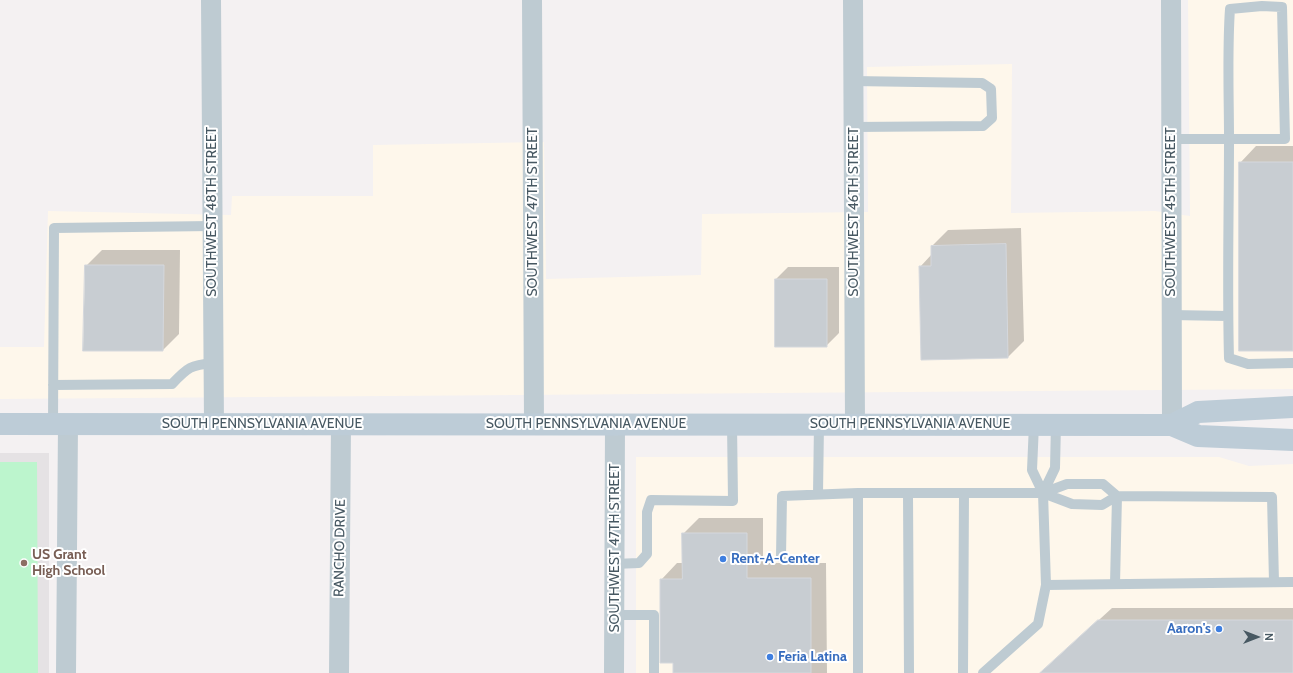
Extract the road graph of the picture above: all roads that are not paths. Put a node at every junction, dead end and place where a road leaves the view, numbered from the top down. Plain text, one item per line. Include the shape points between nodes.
1 (211, 0) edge
2 (532, 0) edge
3 (853, 0) edge
4 (1171, 0) edge
5 (853, 81) junction
6 (853, 127) junction
7 (1171, 139) junction
8 (1229, 139) junction
9 (212, 226) junction
10 (1171, 316) junction
11 (1228, 316) junction
12 (213, 363) junction
13 (1293, 363) edge
14 (53, 385) junction
15 (1293, 407) edge
16 (0, 424) edge
17 (60, 424) junction
18 (214, 424) junction
19 (341, 424) junction
20 (534, 424) junction
21 (615, 424) junction
22 (732, 424) junction
23 (819, 424) junction
24 (855, 424) junction
25 (1034, 424) junction
26 (1056, 424) junction
27 (1172, 425) junction
28 (1293, 440) edge
29 (964, 492) junction
30 (858, 493) junction
31 (908, 493) junction
32 (1043, 493) junction
33 (818, 494) junction
34 (1117, 496) junction
35 (781, 557) dead end
36 (614, 564) junction
37 (1274, 582) junction
38 (1293, 582) edge
39 (1115, 584) junction
40 (1046, 585) junction
41 (614, 615) junction
42 (66, 673) edge
43 (339, 673) edge
44 (614, 673) edge
45 (654, 673) edge
46 (858, 673) edge
47 (909, 673) edge
48 (963, 673) edge
49 (983, 673) edge

1 - 9 street, SOUTHWEST 48TH STREET
2 - 20 street, SOUTHWEST 47TH STREET
3 - 5 street, SOUTHWEST 46TH STREET
4 - 7 street, SOUTHWEST 45TH STREET
5 - 6 street, SOUTHWEST 46TH STREET
5 - 6 lane via 982,83 991,89 992,118 984,126
6 - 24 street, SOUTHWEST 46TH STREET
7 - 8 lane
7 - 10 street, SOUTHWEST 45TH STREET
8 - 8 lane via 1285,139 1282,7 1230,9
8 - 11 lane
9 - 12 street, SOUTHWEST 48TH STREET
9 - 14 lane via 54,228
10 - 11 lane
10 - 27 street, SOUTHWEST 45TH STREET
11 - 13 lane via 1229,358 1248,364
12 - 14 lane via 194,365 172,384
12 - 18 street, SOUTHWEST 48TH STREET
14 - 17 lane
15 - 27 main road, SOUTH PENNSYLVANIA AVENUE via 1198,412
16 - 17 main road, SOUTH PENNSYLVANIA AVENUE
17 - 18 main road, SOUTH PENNSYLVANIA AVENUE
17 - 42 street
18 - 19 main road, SOUTH PENNSYLVANIA AVENUE
19 - 20 main road, SOUTH PENNSYLVANIA AVENUE
19 - 43 street, RANCHO DRIVE
20 - 21 main road, SOUTH PENNSYLVANIA AVENUE
21 - 22 main road, SOUTH PENNSYLVANIA AVENUE
21 - 36 street, SOUTHWEST 47TH STREET
22 - 23 main road, SOUTH PENNSYLVANIA AVENUE
22 - 36 lane via 733,501 651,500 647,512 647,554 639,563
23 - 24 main road, SOUTH PENNSYLVANIA AVENUE
23 - 33 lane
24 - 25 main road, SOUTH PENNSYLVANIA AVENUE
25 - 26 main road, SOUTH PENNSYLVANIA AVENUE
25 - 32 lane via 1032,470
26 - 27 main road, SOUTH PENNSYLVANIA AVENUE
26 - 32 lane via 1055,468
27 - 28 main road, SOUTH PENNSYLVANIA AVENUE via 1198,436
29 - 31 lane
29 - 32 lane
29 - 48 lane
30 - 31 lane
30 - 33 lane
30 - 46 lane
31 - 47 lane
32 - 34 lane via 1072,504 1095,505 1102,505
32 - 34 lane via 1067,484 1103,484
32 - 40 lane
33 - 35 lane via 782,496
34 - 37 lane via 1272,497
34 - 39 lane
36 - 41 street, SOUTHWEST 47TH STREET
37 - 38 lane
37 - 39 lane
39 - 40 lane
40 - 49 lane via 1038,624
41 - 44 street, SOUTHWEST 47TH STREET
41 - 45 lane via 654,615

